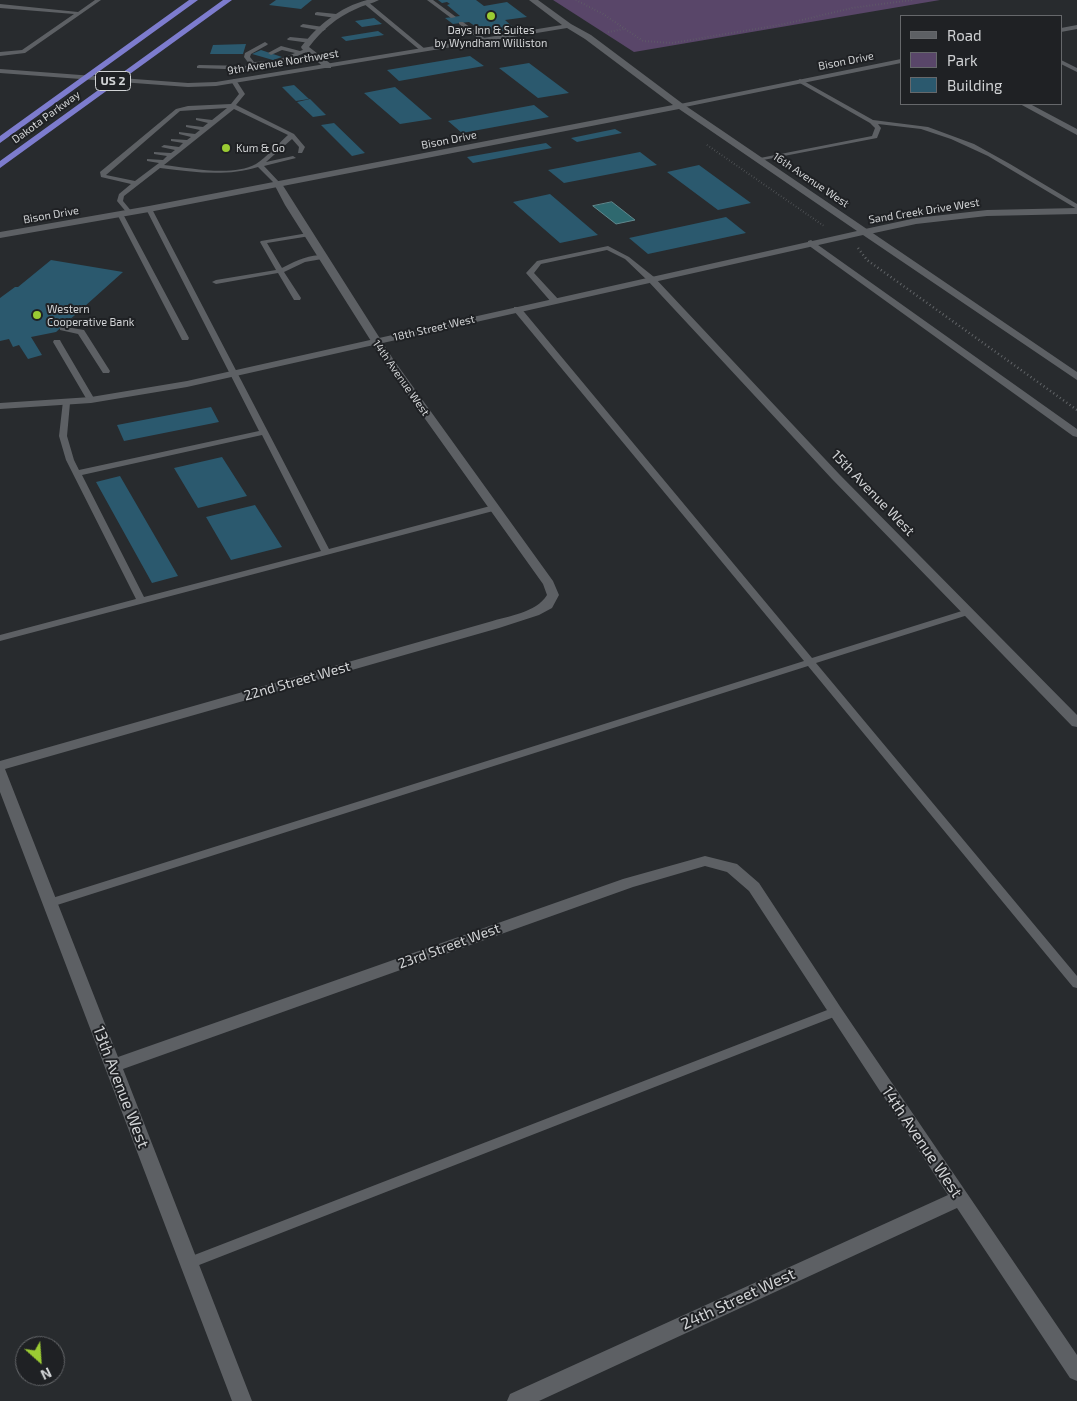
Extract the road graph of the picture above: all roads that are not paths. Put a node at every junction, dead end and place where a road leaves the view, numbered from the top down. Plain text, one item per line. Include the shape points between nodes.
1 (98, 0) edge
2 (194, 0) edge
3 (228, 0) edge
4 (375, 0) edge
5 (430, 0) edge
6 (533, 0) edge
7 (365, 2) junction
8 (0, 6) edge
9 (77, 14) junction
10 (317, 14) dead end
11 (336, 16) junction
12 (453, 17) dead end
13 (461, 23) dead end
14 (303, 26) dead end
15 (568, 26) junction
16 (1077, 27) edge
17 (323, 29) junction
18 (1062, 30) edge
19 (290, 39) dead end
20 (484, 40) junction
21 (310, 41) junction
22 (266, 44) dead end
23 (0, 47) edge
24 (28, 49) junction
25 (308, 50) junction
26 (424, 50) junction
27 (271, 53) dead end
28 (300, 53) junction
29 (0, 54) edge
30 (263, 57) dead end
31 (900, 61) edge
32 (1062, 62) edge
33 (252, 66) junction
34 (328, 66) junction
35 (199, 67) dead end
36 (1077, 70) edge
37 (0, 71) edge
38 (86, 78) junction
39 (259, 78) junction
40 (116, 80) junction
41 (800, 81) junction
42 (234, 82) junction
43 (1026, 105) edge
44 (233, 106) junction
45 (680, 106) junction
46 (198, 120) dead end
47 (214, 122) junction
48 (872, 122) junction
49 (176, 125) dead end
50 (188, 126) dead end
51 (160, 127) junction
52 (205, 129) junction
53 (1077, 132) edge
54 (181, 133) dead end
55 (147, 136) junction
56 (197, 136) junction
57 (292, 136) junction
58 (160, 138) dead end
59 (0, 140) edge
60 (173, 140) dead end
61 (189, 142) junction
62 (138, 143) junction
63 (151, 145) dead end
64 (164, 147) dead end
65 (180, 149) junction
66 (130, 150) junction
67 (142, 152) dead end
68 (300, 152) dead end
69 (156, 154) dead end
70 (122, 156) junction
71 (172, 156) junction
72 (134, 158) dead end
73 (293, 158) dead end
74 (148, 160) dead end
75 (760, 160) junction
76 (112, 164) junction
77 (0, 165) edge
78 (259, 165) junction
79 (125, 166) dead end
80 (159, 166) junction
81 (140, 168) dead end
82 (136, 183) junction
83 (278, 184) junction
84 (149, 209) junction
85 (1077, 209) edge
86 (124, 213) junction
87 (865, 232) junction
88 (308, 235) junction
89 (0, 236) edge
90 (811, 243) junction
91 (322, 257) junction
92 (280, 271) junction
93 (651, 279) junction
94 (216, 282) dead end
95 (297, 298) dead end
96 (555, 301) junction
97 (517, 309) junction
98 (63, 328) dead end
99 (185, 338) dead end
100 (375, 341) junction
101 (57, 342) dead end
102 (106, 371) dead end
103 (235, 373) junction
104 (1077, 377) edge
105 (91, 400) junction
106 (66, 403) junction
107 (0, 406) edge
108 (265, 432) junction
109 (1077, 434) edge
110 (77, 473) junction
111 (494, 508) junction
112 (326, 552) junction
113 (535, 564) joint
114 (141, 601) junction
115 (968, 612) junction
116 (0, 638) edge
117 (810, 662) junction
118 (1076, 722) edge
119 (0, 766) edge
120 (0, 773) edge
121 (50, 903) junction
122 (770, 912) joint
123 (1077, 984) edge
124 (835, 1012) junction
125 (113, 1066) junction
126 (960, 1198) junction
127 (189, 1263) junction
128 (1077, 1372) edge
129 (242, 1401) edge
130 (517, 1401) edge

1 - 9 lane
2 - 38 highway, Dakota Parkway / US 2
3 - 40 highway, Dakota Parkway / US 2
4 - 7 street
5 - 12 lane
6 - 15 street, 16th Avenue West
7 - 11 street
7 - 26 lane
8 - 9 lane
9 - 24 lane
10 - 11 lane
11 - 17 street
13 - 20 lane
14 - 17 lane
15 - 20 street, 9th Avenue Northwest
15 - 45 street, 16th Avenue West via 588,37
16 - 18 street
17 - 21 street
19 - 21 lane
20 - 26 street, 9th Avenue Northwest
21 - 25 street via 306,47
22 - 33 lane via 248,53
23 - 24 lane
24 - 29 lane
25 - 28 lane
25 - 34 street
26 - 34 street, 9th Avenue Northwest
27 - 28 lane via 280,48
28 - 33 lane via 277,63
30 - 33 lane
31 - 41 street, Bison Drive
32 - 36 lane
33 - 35 lane
33 - 39 lane
34 - 39 street, 9th Avenue Northwest
37 - 38 street, 9th Avenue Northwest
38 - 40 street, 9th Avenue Northwest
38 - 59 highway, Dakota Parkway / US 2
39 - 42 street, 9th Avenue Northwest
40 - 42 street, 9th Avenue Northwest via 188,85
40 - 77 highway, Dakota Parkway / US 2
41 - 45 street, Bison Drive
41 - 48 lane
42 - 44 lane via 242,94
43 - 53 street
44 - 47 lane
44 - 51 lane via 178,110
44 - 57 lane
45 - 75 street, 16th Avenue West
45 - 83 street, Bison Drive
46 - 47 lane
47 - 52 lane
48 - 75 lane via 878,128 875,137
48 - 85 lane via 936,131 974,147
49 - 51 lane
50 - 52 lane
51 - 55 lane
52 - 56 lane
54 - 56 lane
55 - 58 lane
55 - 62 lane
56 - 61 lane
57 - 68 lane via 302,147
57 - 78 lane
60 - 61 lane
61 - 65 lane
62 - 63 lane
62 - 66 lane
64 - 65 lane
65 - 71 lane
66 - 67 lane
66 - 70 lane
69 - 71 lane
70 - 72 lane
70 - 76 lane
71 - 80 lane
73 - 78 lane
74 - 80 lane
75 - 87 street, 16th Avenue West
76 - 79 lane
76 - 82 lane via 102,173 103,176
78 - 80 lane via 224,174
78 - 83 lane
80 - 81 lane
80 - 82 lane
82 - 86 lane via 121,195
83 - 84 street, Bison Drive
83 - 88 street, 14th Avenue West
84 - 86 street, Bison Drive
84 - 103 lane
85 - 87 street, Sand Creek Drive West via 987,213 916,221
86 - 89 street, Bison Drive
86 - 99 lane
87 - 90 street, 18th Street West
87 - 104 street, 16th Avenue West
88 - 91 street, 14th Avenue West
88 - 92 lane via 263,242
90 - 93 street, 18th Street West
90 - 109 street
91 - 92 lane via 303,260
91 - 100 street, 14th Avenue West
92 - 94 lane
92 - 95 lane
93 - 96 street, 18th Street West
93 - 96 lane via 608,248 539,262 530,273
93 - 115 street, 15th Avenue West via 836,477
96 - 97 street, 18th Street West
97 - 100 street, 18th Street West
97 - 117 lane
98 - 102 lane via 82,332
100 - 103 street, 18th Street West
100 - 111 street, 14th Avenue West
101 - 105 lane
103 - 105 street, 18th Street West
103 - 108 lane
105 - 106 street, 18th Street West
106 - 107 street, 18th Street West
106 - 110 lane via 63,436
108 - 110 lane
108 - 112 lane
110 - 114 lane
111 - 112 lane
111 - 113 street, 14th Avenue West
112 - 114 lane
113 - 119 street, 22nd Street West via 553,595 547,605 534,612
114 - 116 lane
115 - 117 lane
115 - 118 street, 15th Avenue West
117 - 121 lane
117 - 123 lane
120 - 121 street, 13th Avenue West
121 - 125 street, 13th Avenue West
122 - 124 street, 14th Avenue West
122 - 125 street, 23rd Street West via 754,887 732,868 705,861 628,882
124 - 126 street, 14th Avenue West
124 - 127 lane
125 - 127 street, 13th Avenue West
126 - 128 street, 14th Avenue West
126 - 130 street, 24th Street West
127 - 129 street, 13th Avenue West

